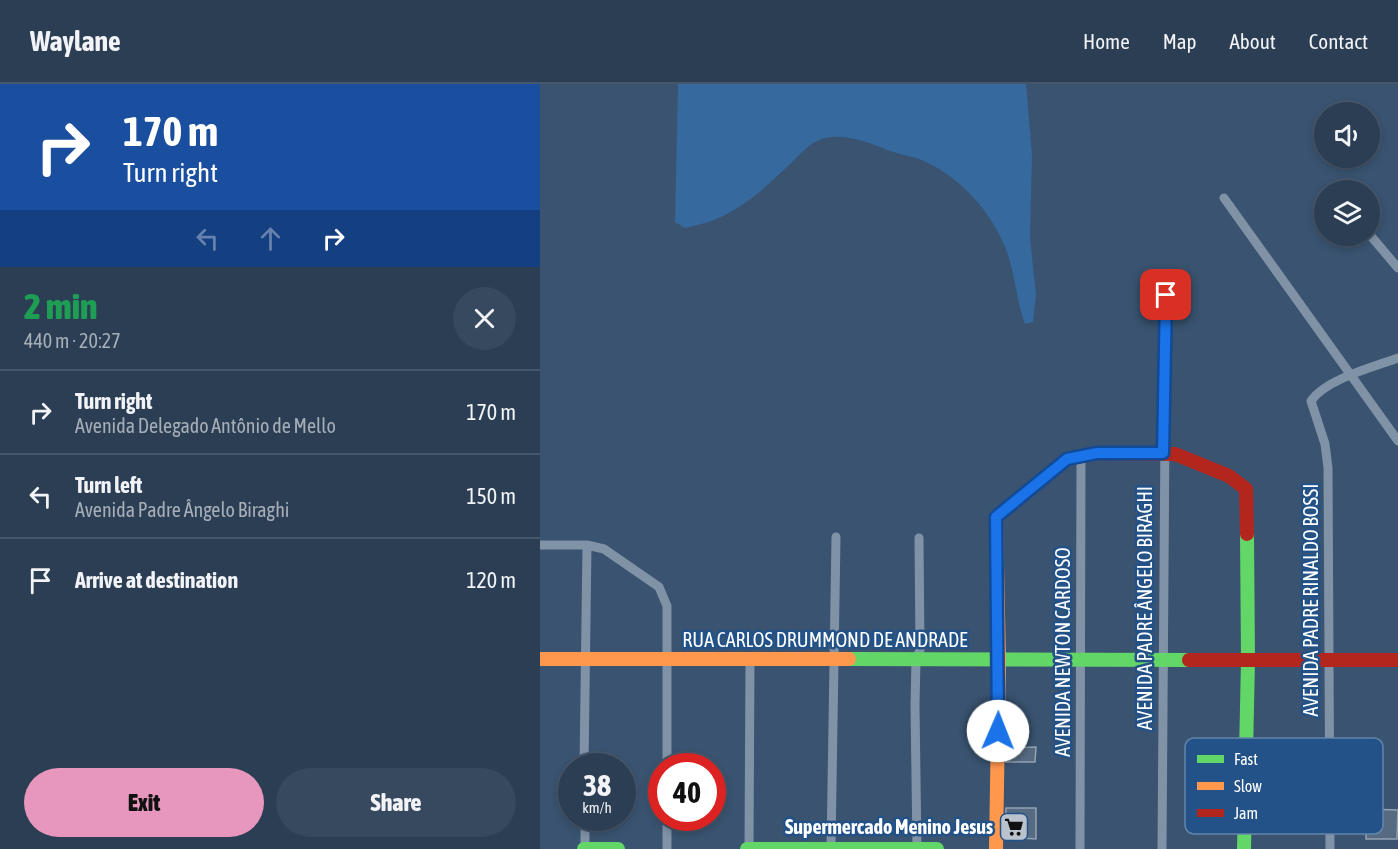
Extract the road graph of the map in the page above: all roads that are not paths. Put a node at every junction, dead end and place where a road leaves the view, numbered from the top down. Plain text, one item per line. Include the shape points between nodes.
1 (1224, 198) dead end
2 (1379, 246) edge
3 (1398, 268) edge
4 (1166, 295) dead end
5 (1398, 358) edge
6 (1350, 375) junction
7 (1398, 441) edge
8 (1163, 453) junction
9 (1081, 455) junction
10 (836, 537) dead end
11 (919, 537) dead end
12 (540, 544) edge
13 (587, 545) junction
14 (540, 659) edge
15 (668, 659) junction
16 (750, 659) junction
17 (834, 659) junction
18 (916, 659) junction
19 (1164, 659) junction
20 (584, 660) junction
21 (999, 660) junction
22 (1081, 660) junction
23 (1248, 660) junction
24 (1329, 660) junction
25 (1398, 660) edge
26 (1246, 738) edge
27 (1329, 738) edge
28 (584, 753) edge
29 (667, 753) edge
30 (585, 831) edge
31 (667, 831) edge
32 (1244, 834) edge
33 (1330, 834) edge
34 (831, 848) edge
35 (584, 849) edge
36 (618, 849) edge
37 (667, 849) edge
38 (748, 849) edge
39 (917, 849) edge
40 (937, 849) edge
41 (996, 849) edge
42 (1080, 849) edge
43 (1162, 849) edge
44 (1244, 849) edge
45 (1330, 849) edge

1 - 6 street
2 - 3 street
4 - 8 street, AVENIDA PADRE ÂNGELO BIRAGHI
5 - 6 street
6 - 7 street
6 - 24 street, AVENIDA PADRE RINALDO BOSSI via 1311,401 1328,468
8 - 9 street
8 - 19 street, AVENIDA PADRE ÂNGELO BIRAGHI
8 - 23 street via 1185,457 1229,476 1242,484 1248,498
9 - 21 street via 1060,464 996,517
9 - 22 street, AVENIDA NEWTON CARDOSO
10 - 17 street
11 - 18 street via 920,650
12 - 13 street
13 - 15 street via 608,552 663,593 667,606
13 - 20 street
14 - 20 street, RUA CARLOS DRUMMOND DE ANDRADE
15 - 16 street, RUA CARLOS DRUMMOND DE ANDRADE
15 - 20 street, RUA CARLOS DRUMMOND DE ANDRADE
15 - 29 street
16 - 17 street, RUA CARLOS DRUMMOND DE ANDRADE
16 - 38 street
17 - 18 street, RUA CARLOS DRUMMOND DE ANDRADE
17 - 34 street
18 - 21 street, RUA CARLOS DRUMMOND DE ANDRADE
18 - 39 street
19 - 22 street, RUA CARLOS DRUMMOND DE ANDRADE
19 - 23 street, RUA CARLOS DRUMMOND DE ANDRADE
19 - 43 street, AVENIDA PADRE ÂNGELO BIRAGHI
20 - 28 street
21 - 22 street, RUA CARLOS DRUMMOND DE ANDRADE
21 - 41 street
22 - 42 street, AVENIDA NEWTON CARDOSO
23 - 24 street, RUA CARLOS DRUMMOND DE ANDRADE
23 - 26 street
24 - 25 street, RUA CARLOS DRUMMOND DE ANDRADE
24 - 27 street, AVENIDA PADRE RINALDO BOSSI
30 - 35 street
31 - 37 street
32 - 44 street
33 - 45 street, AVENIDA PADRE RINALDO BOSSI
34 - 38 street
34 - 39 street
35 - 36 street
39 - 40 street

